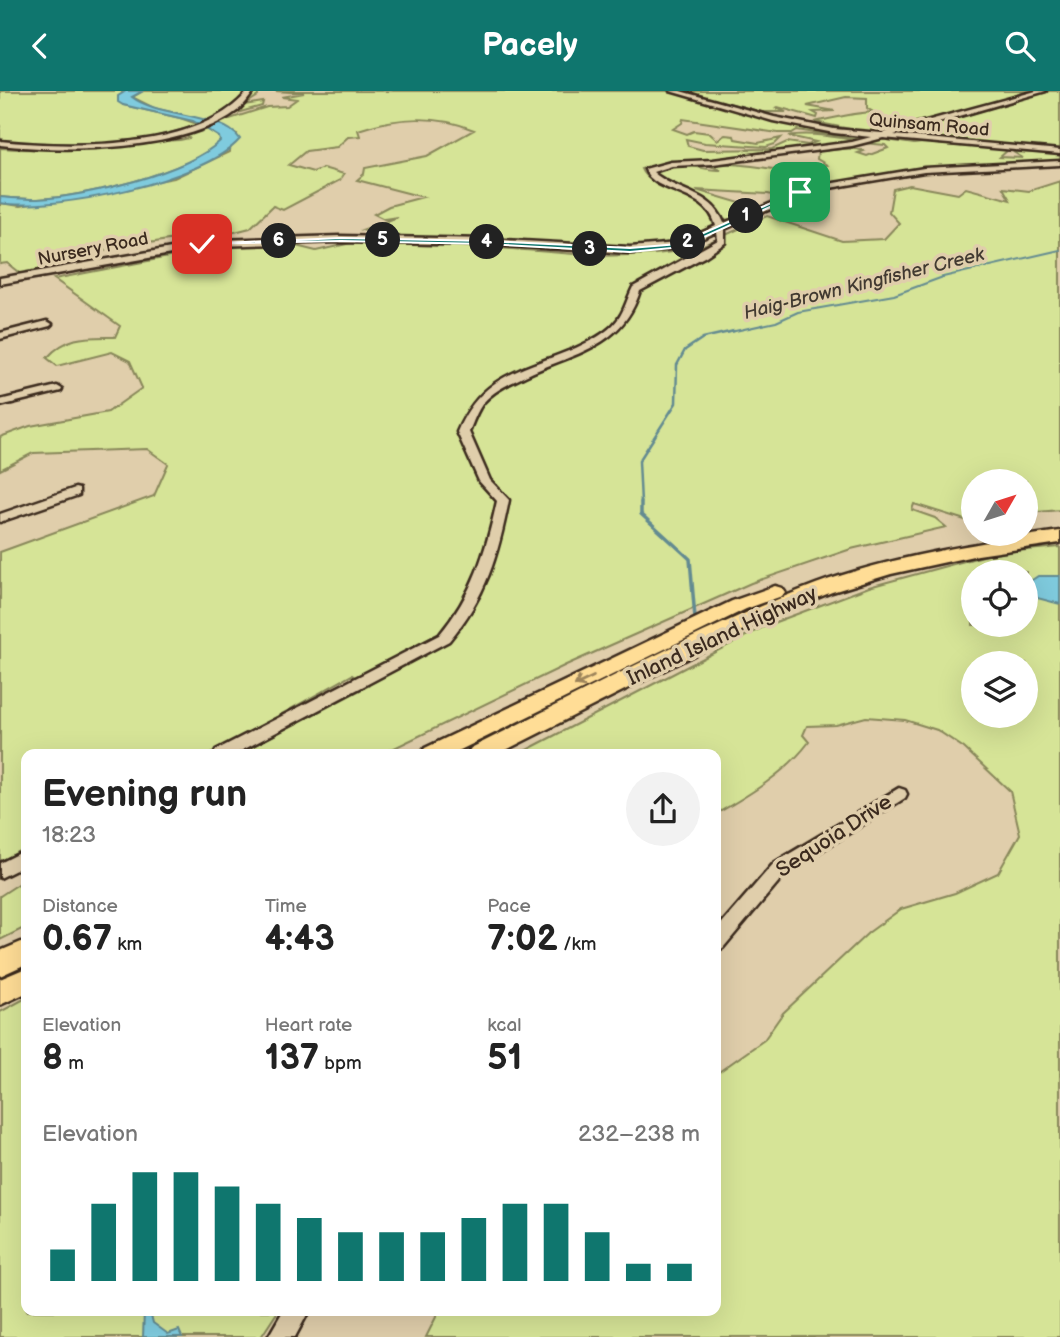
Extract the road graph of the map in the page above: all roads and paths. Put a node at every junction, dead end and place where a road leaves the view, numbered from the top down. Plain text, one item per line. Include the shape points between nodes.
1 (251, 91) edge
2 (673, 91) edge
3 (1043, 91) edge
4 (880, 137) junction
5 (0, 143) edge
6 (1060, 152) edge
7 (1060, 163) edge
8 (720, 227) junction
9 (0, 281) edge
10 (47, 324) dead end
11 (0, 336) edge
12 (57, 389) dead end
13 (0, 403) edge
14 (75, 492) dead end
15 (0, 518) edge
16 (1060, 524) edge
17 (1038, 527) edge
18 (1060, 537) edge
19 (961, 540) edge
20 (232, 749) edge
21 (443, 749) edge
22 (489, 749) edge
23 (900, 794) dead end
24 (21, 860) edge
25 (0, 871) edge
26 (721, 937) edge
27 (21, 954) edge
28 (0, 964) edge
29 (21, 982) edge
30 (0, 993) edge
31 (294, 1316) edge
32 (281, 1337) edge

1 - 5 street via 234,111 192,128 131,143
2 - 4 street, Quinsam Road via 773,119
3 - 4 street
4 - 6 street, Quinsam Road
4 - 8 street via 824,148 671,164 648,171 706,204
7 - 8 street, Nursery Road via 924,170 810,189
8 - 9 street, Nursery Road via 680,245 630,250 341,239 217,243
8 - 20 street via 722,241 636,289 626,316 606,337 505,381 484,395 472,412 463,432 485,481 503,500 491,561 464,617 444,638
10 - 11 street
12 - 13 street
14 - 15 street
16 - 17 highway
18 - 22 highway, Inland Island Highway via 886,569 801,597
19 -> 21 highway, Inland Island Highway via 873,559 739,605
23 - 26 street, Sequoia Drive via 780,868
24 - 25 street
27 - 28 highway
29 - 30 highway
31 - 32 street

